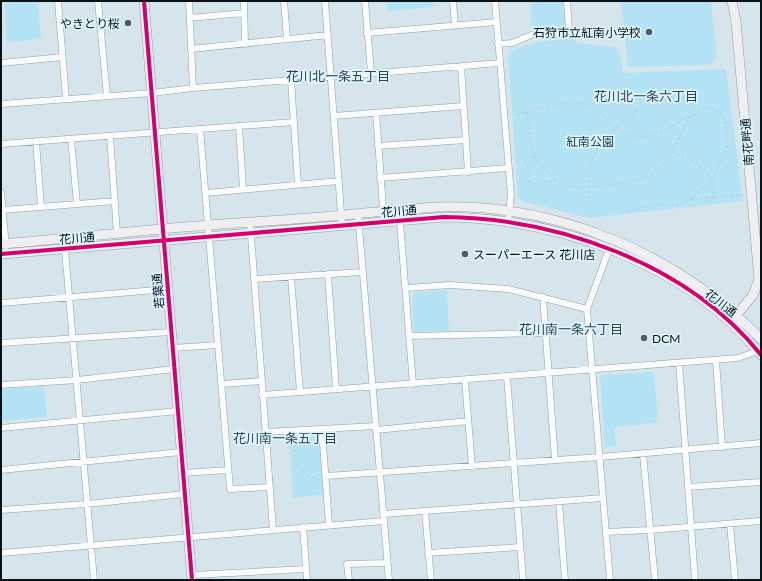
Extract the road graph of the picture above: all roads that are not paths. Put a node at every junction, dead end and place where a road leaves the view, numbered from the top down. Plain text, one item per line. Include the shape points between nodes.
1 (58, 1) edge
2 (98, 1) edge
3 (144, 1) edge
4 (189, 1) edge
5 (244, 1) edge
6 (284, 1) edge
7 (325, 1) edge
8 (365, 1) edge
9 (453, 1) edge
10 (494, 1) edge
11 (567, 1) edge
12 (732, 1) edge
13 (244, 14) junction
14 (190, 18) junction
15 (496, 22) junction
16 (455, 26) junction
17 (368, 33) junction
18 (328, 35) junction
19 (288, 39) junction
20 (245, 44) junction
21 (498, 44) junction
22 (191, 49) junction
23 (62, 57) junction
24 (1, 63) edge
25 (500, 63) junction
26 (461, 66) junction
27 (371, 73) junction
28 (331, 77) junction
29 (291, 80) junction
30 (193, 88) junction
31 (152, 93) junction
32 (107, 96) junction
33 (66, 99) junction
34 (1, 104) edge
35 (464, 106) junction
36 (376, 113) junction
37 (334, 116) junction
38 (294, 122) junction
39 (239, 126) junction
40 (200, 129) junction
41 (155, 133) junction
42 (110, 136) junction
43 (71, 139) junction
44 (466, 140) junction
45 (36, 142) junction
46 (1, 144) edge
47 (378, 146) junction
48 (508, 168) junction
49 (468, 172) junction
50 (380, 178) junction
51 (339, 181) junction
52 (298, 184) junction
53 (243, 189) junction
54 (1, 192) edge
55 (206, 193) junction
56 (115, 200) junction
57 (77, 204) junction
58 (41, 206) junction
59 (3, 210) junction
60 (399, 210) junction
61 (510, 211) junction
62 (383, 212) junction
63 (358, 215) junction
64 (341, 216) junction
65 (401, 220) junction
66 (508, 221) junction
67 (250, 222) junction
68 (384, 222) junction
69 (358, 224) junction
70 (209, 225) junction
71 (342, 226) junction
72 (162, 229) junction
73 (117, 233) junction
74 (250, 235) junction
75 (210, 238) junction
76 (64, 239) junction
77 (614, 240) junction
78 (164, 241) junction
79 (3, 243) edge
80 (65, 249) junction
81 (609, 249) junction
82 (4, 254) edge
83 (363, 272) junction
84 (328, 274) junction
85 (291, 277) junction
86 (254, 279) junction
87 (406, 288) junction
88 (168, 289) junction
89 (543, 297) junction
90 (69, 298) junction
91 (1, 303) edge
92 (587, 309) junction
93 (737, 314) junction
94 (730, 322) junction
95 (171, 332) junction
96 (545, 332) junction
97 (410, 336) junction
98 (73, 338) junction
99 (761, 339) edge
100 (1, 343) edge
101 (218, 345) junction
102 (172, 348) junction
103 (759, 353) edge
104 (716, 360) junction
105 (679, 363) junction
106 (174, 369) junction
107 (592, 370) junction
108 (549, 373) junction
109 (507, 376) junction
110 (77, 380) junction
111 (465, 380) junction
112 (261, 381) junction
113 (222, 384) junction
114 (413, 384) junction
115 (1, 385) edge
116 (372, 386) junction
117 (336, 389) junction
118 (300, 392) junction
119 (262, 395) junction
120 (178, 411) junction
121 (80, 419) junction
122 (468, 422) junction
123 (1, 428) edge
124 (376, 428) junction
125 (322, 430) junction
126 (265, 432) junction
127 (761, 443) edge
128 (722, 447) junction
129 (685, 450) junction
130 (181, 452) junction
131 (643, 454) junction
132 (600, 457) junction
133 (555, 460) junction
134 (84, 463) junction
135 (515, 464) junction
136 (472, 467) junction
137 (1, 470) edge
138 (228, 470) junction
139 (183, 473) junction
140 (380, 473) junction
141 (324, 478) junction
142 (761, 482) edge
143 (269, 487) junction
144 (688, 487) junction
145 (184, 494) junction
146 (603, 498) junction
147 (559, 502) junction
148 (87, 504) junction
149 (517, 504) junction
150 (1, 510) edge
151 (425, 511) junction
152 (383, 517) junction
153 (761, 521) edge
154 (730, 524) junction
155 (329, 525) junction
156 (691, 526) junction
157 (303, 528) junction
158 (273, 530) junction
159 (650, 530) junction
160 (606, 532) junction
161 (189, 536) junction
162 (91, 545) junction
163 (520, 547) junction
164 (1, 553) edge
165 (428, 553) junction
166 (387, 563) junction
167 (306, 569) junction
168 (238, 573) junction
169 (192, 578) edge
170 (94, 580) edge
171 (238, 580) edge
172 (307, 580) edge
173 (349, 580) edge
174 (389, 580) edge
175 (431, 580) edge
176 (523, 580) edge
177 (565, 580) edge
178 (610, 580) edge
179 (654, 580) edge
180 (695, 580) edge
181 (735, 580) edge

1 - 23 street
2 - 32 street
3 - 31 street, 若葉通
4 - 14 street
5 - 13 street
6 - 19 street
7 - 18 street
8 - 17 street
9 - 16 street
10 - 15 street
11 - 21 street via 569,31 534,34 512,44
12 - 93 street, 南花畔通 via 759,279 753,295
13 - 14 street
13 - 20 street
14 - 22 street
15 - 16 street
15 - 21 street
16 - 17 street
17 - 27 street
18 - 19 street
18 - 28 street
19 - 20 street
20 - 22 street
21 - 25 street
22 - 30 street
23 - 24 street
23 - 33 street
25 - 26 street
25 - 48 street
26 - 27 street
26 - 35 street
27 - 28 street
28 - 29 street
28 - 37 street
29 - 30 street
29 - 38 street
30 - 31 street
31 - 32 street
31 - 41 street, 若葉通
32 - 33 street
33 - 34 street
35 - 36 street
35 - 44 street
36 - 37 street
36 - 47 street
37 - 51 street
38 - 39 street
38 - 52 street
39 - 40 street
39 - 53 street
40 - 41 street
40 - 55 street
41 - 42 street
41 - 72 street, 若葉通
42 - 43 street
42 - 56 street
43 - 45 street
43 - 57 street
44 - 47 street
44 - 49 street
45 - 46 street
45 - 58 street
47 - 50 street
48 - 49 street
48 - 61 street
49 - 50 street
50 - 62 street
51 - 52 street
51 - 64 street
52 - 53 street
53 - 55 street
54 - 59 street
55 - 70 street
56 - 57 street
56 - 73 street
57 - 58 street
58 - 59 street
59 - 79 street
60 - 61 street, 花川通 via 441,207
60 - 62 street, 花川通
60 - 65 street
61 - 66 street
61 - 77 street, 花川通 via 566,223
62 - 63 street, 花川通
62 - 68 street
63 - 64 street, 花川通
63 - 69 street
64 - 67 street, 花川通
64 - 71 street
65 - 66 street, 花川通 via 474,217
65 - 68 street, 花川通
65 - 87 street
66 - 81 street, 花川通 via 562,233
67 - 70 street, 花川通
67 - 74 street
68 - 69 street, 花川通
69 - 71 street, 花川通
69 - 83 street
70 - 72 street, 花川通
70 - 75 street
71 - 74 street, 花川通
72 - 73 street, 花川通
72 - 78 street, 若葉通
73 - 76 street, 花川通
74 - 75 street, 花川通
74 - 86 street
75 - 78 street, 花川通
75 - 101 street
76 - 79 street, 花川通
76 - 80 street
77 - 81 street
77 - 93 street, 花川通 via 655,258 694,282
78 - 80 street, 花川通
78 - 88 street, 若葉通
79 - 82 street
80 - 82 street, 花川通
80 - 90 street
81 - 92 street
81 - 94 street, 花川通 via 650,267 687,290
83 - 84 street
83 - 116 street
84 - 85 street
84 - 117 street
85 - 86 street
85 - 118 street
86 - 112 street
87 - 89 street via 450,286 508,289
87 - 97 street
88 - 90 street
88 - 95 street, 若葉通
89 - 92 street
89 - 96 street
90 - 91 street
90 - 98 street
92 - 107 street
93 - 94 street, 南花畔通
93 - 99 street, 花川通
94 - 103 street, 花川通
95 - 98 street
95 - 102 street, 若葉通
96 - 97 street
96 - 108 street
97 - 114 street
98 - 100 street
98 - 110 street
101 - 102 street
101 - 113 street
102 - 106 street, 若葉通
103 - 104 street
104 - 105 street
104 - 128 street
105 - 107 street
105 - 129 street
106 - 110 street
106 - 120 street, 若葉通
107 - 108 street
107 - 132 street
108 - 109 street
108 - 133 street
109 - 111 street
109 - 135 street
110 - 115 street
110 - 121 street
111 - 114 street
111 - 122 street
112 - 113 street
112 - 119 street
113 - 138 street
114 - 116 street
116 - 117 street
116 - 124 street
117 - 118 street
118 - 119 street
119 - 126 street
120 - 121 street
120 - 130 street, 若葉通
121 - 123 street
121 - 134 street
122 - 124 street
122 - 136 street
124 - 125 street
124 - 140 street
125 - 126 street
125 - 141 street
126 - 143 street
127 - 128 street
128 - 129 street
129 - 131 street
129 - 144 street
130 - 134 street
130 - 139 street, 若葉通
131 - 132 street
131 - 159 street
132 - 133 street
132 - 146 street
133 - 135 street
134 - 137 street
134 - 148 street
135 - 136 street
135 - 149 street
136 - 140 street
138 - 139 street
138 - 143 street via 230,489
139 - 145 street, 若葉通
140 - 141 street
140 - 152 street
141 - 155 street
142 - 144 street
143 - 158 street
144 - 156 street
145 - 148 street
145 - 161 street, 若葉通
146 - 147 street
146 - 160 street
147 - 149 street
147 - 177 street
148 - 150 street
148 - 162 street
149 - 151 street
149 - 163 street
151 - 152 street
151 - 165 street
152 - 155 street
152 - 166 street
153 - 154 street
154 - 156 street
154 - 181 street
155 - 157 street
156 - 159 street
156 - 180 street
157 - 158 street
157 - 167 street
158 - 161 street
159 - 160 street
159 - 179 street
160 - 178 street
161 - 162 street
161 - 169 street, 若葉通
162 - 164 street
162 - 170 street
163 - 165 street
163 - 176 street
165 - 175 street
166 - 173 street via 347,564
166 - 174 street
167 - 168 street
167 - 172 street
168 - 169 street
168 - 171 street

